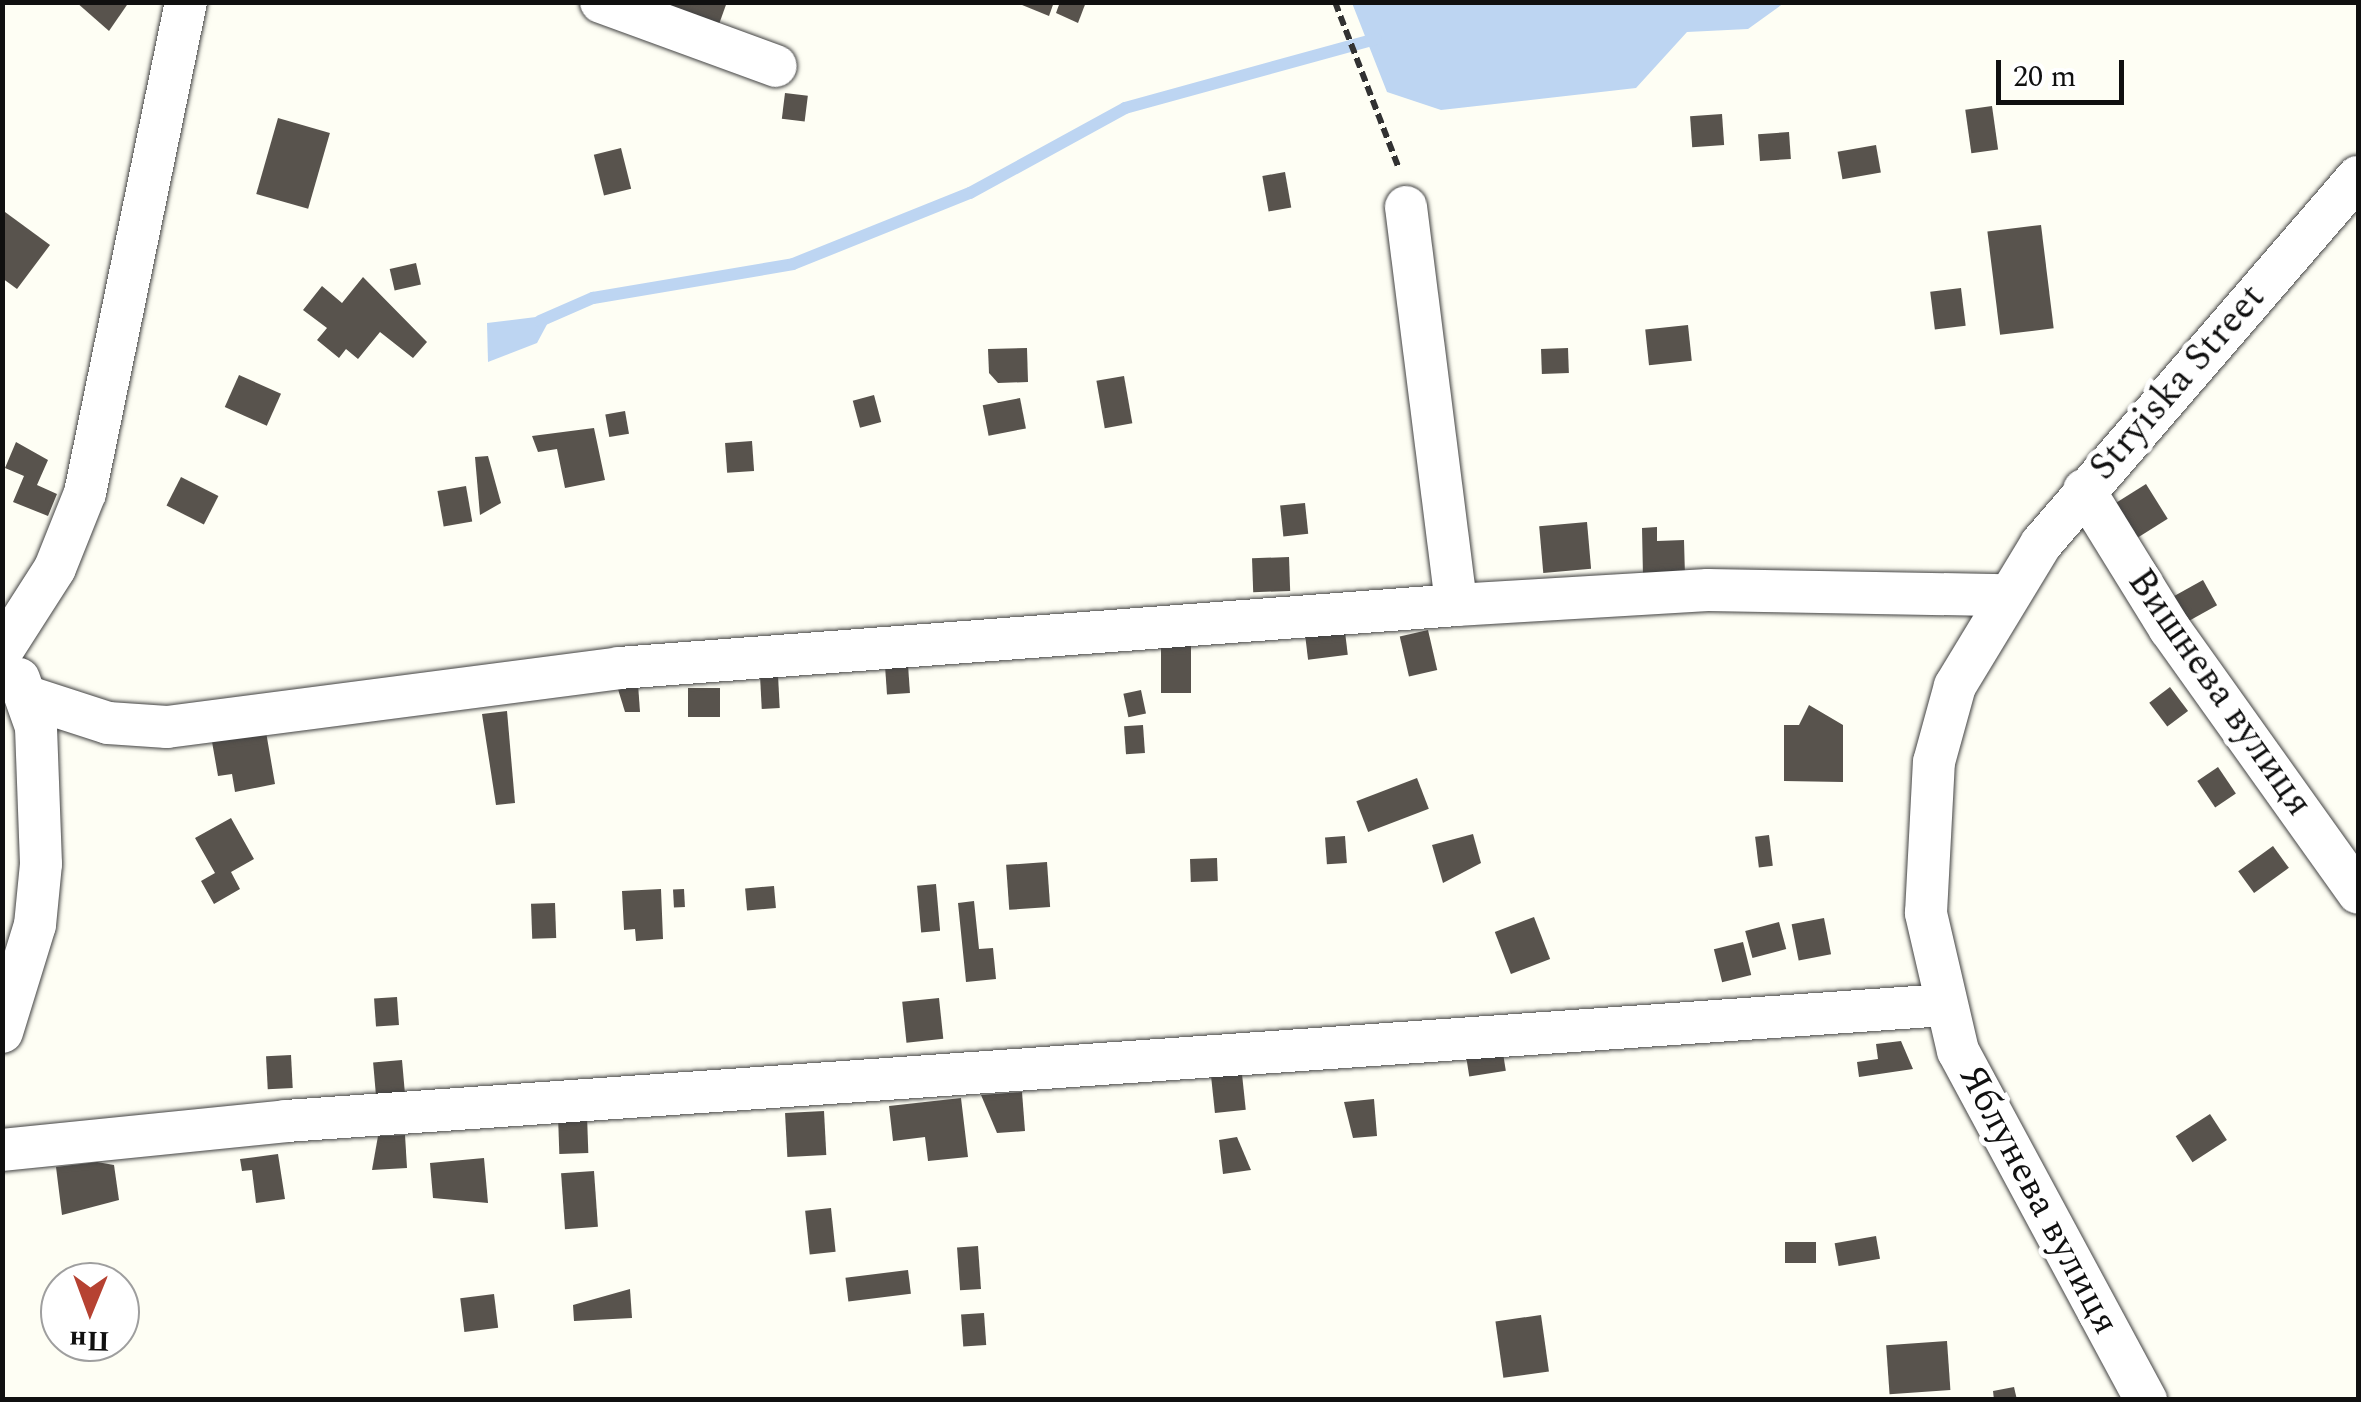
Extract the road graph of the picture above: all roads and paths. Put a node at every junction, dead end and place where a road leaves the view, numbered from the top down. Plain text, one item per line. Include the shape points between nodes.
1 (186, 2) edge
2 (601, 2) edge
3 (1334, 2) edge
4 (776, 66) dead end
5 (2358, 177) edge
6 (1406, 206) joint
7 (2084, 490) junction
8 (2005, 595) junction
9 (1456, 605) junction
10 (2, 652) edge
11 (31, 698) junction
12 (2358, 894) edge
13 (1944, 1005) junction
14 (2, 1032) edge
15 (2, 1150) edge
16 (2146, 1400) edge

1 - 10 street via 85,493 64,551
2 - 4 street
3 - 6 path
5 - 7 street, Stryiska Street
6 - 9 street
7 - 8 street, Stryiska Street
7 - 12 street, Вишнева вулиця via 2170,630
8 - 9 street via 1708,590
8 - 13 street, Яблунева вулиця via 1955,686 1934,762 1926,913
9 - 11 street via 619,668 168,727 108,723
10 - 11 street
11 - 14 street via 42,864 35,924
13 - 15 street via 286,1121
13 - 16 street, Яблунева вулиця via 1980,1101

